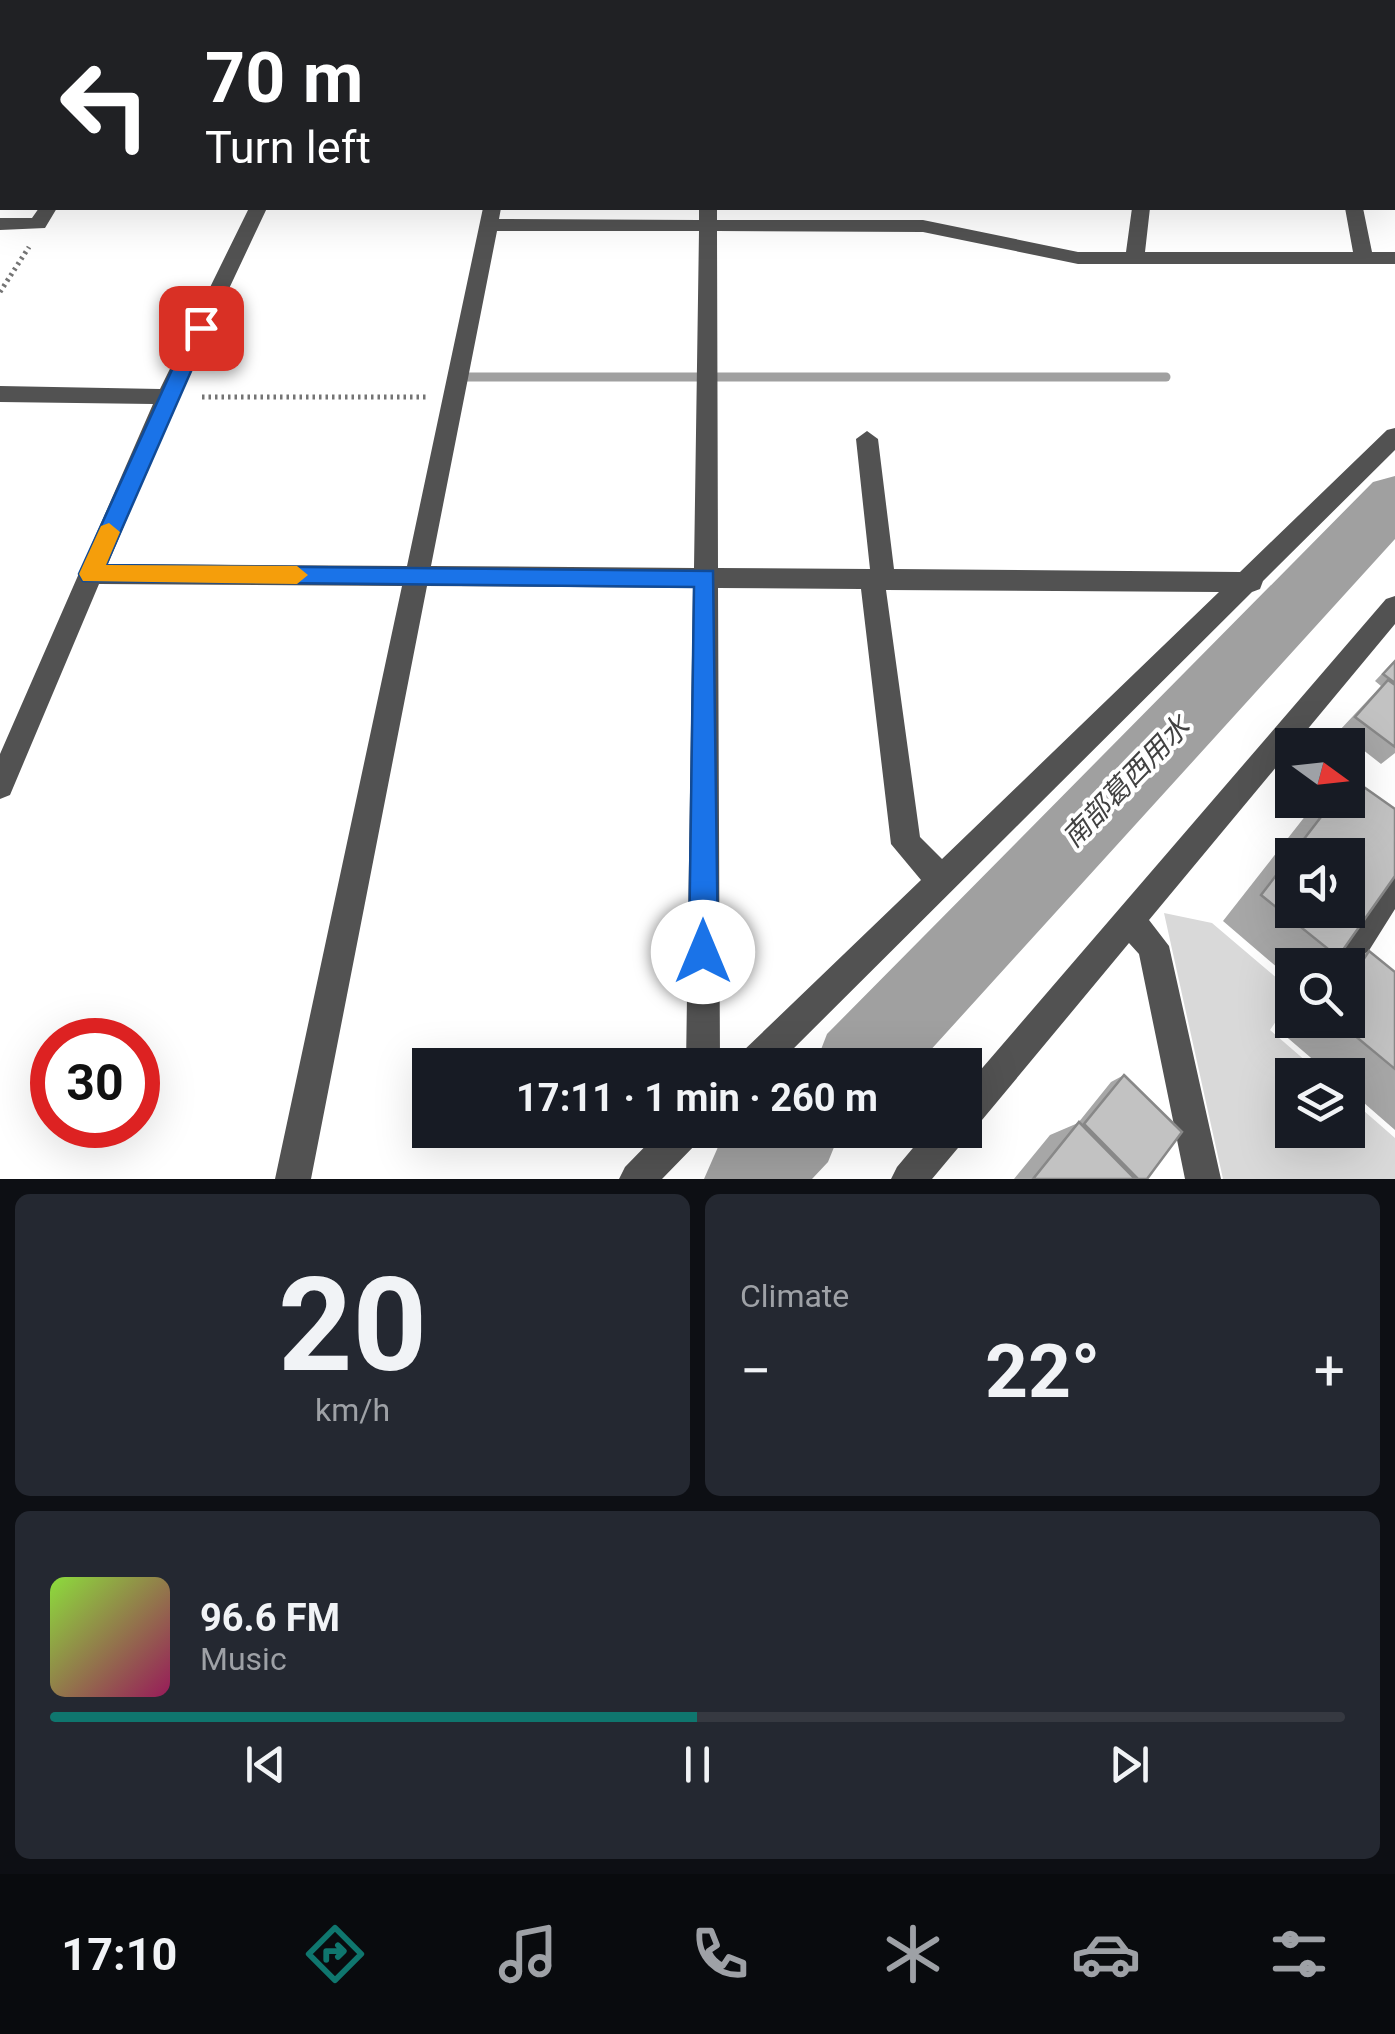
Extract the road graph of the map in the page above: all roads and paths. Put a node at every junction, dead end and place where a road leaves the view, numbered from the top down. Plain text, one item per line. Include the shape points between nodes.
1 (257, 210) edge
2 (1142, 210) edge
3 (1354, 210) edge
4 (43, 216) edge
5 (491, 216) edge
6 (708, 216) edge
7 (926, 217) edge
8 (0, 224) edge
9 (1135, 257) junction
10 (1364, 258) junction
11 (1395, 258) edge
12 (0, 292) edge
13 (0, 394) edge
14 (167, 397) junction
15 (202, 397) dead end
16 (454, 397) junction
17 (1395, 436) edge
18 (867, 438) dead end
19 (91, 574) junction
20 (416, 576) junction
21 (705, 578) junction
22 (878, 578) junction
23 (1250, 582) junction
24 (1394, 609) edge
25 (1302, 728) edge
26 (1275, 760) edge
27 (0, 786) edge
28 (942, 880) junction
29 (1395, 882) edge
30 (1131, 923) junction
31 (1350, 948) edge
32 (703, 1048) edge
33 (769, 1048) edge
34 (982, 1094) edge
35 (668, 1148) edge
36 (935, 1148) edge
37 (293, 1179) edge
38 (637, 1179) edge
39 (908, 1179) edge
40 (1202, 1179) edge

1 - 14 street
2 - 9 street
3 - 10 street
4 - 8 street
4 - 12 path
5 - 6 street
5 - 16 street
6 - 7 street
6 - 21 street
7 - 9 street via 1078,258
9 - 10 street
10 - 11 street
13 - 14 street
14 - 19 street
15 - 16 path
16 - 20 street
17 - 23 street
18 - 22 street
19 - 20 street
19 - 27 street
20 - 21 street
20 - 37 street
21 - 22 street
21 - 32 street
22 - 23 street
22 - 28 street via 906,844
23 - 28 street
24 - 25 street
26 - 30 street
28 - 33 street
29 - 31 street
30 - 34 street
30 - 40 street via 1153,946
35 - 38 street
36 - 39 street

